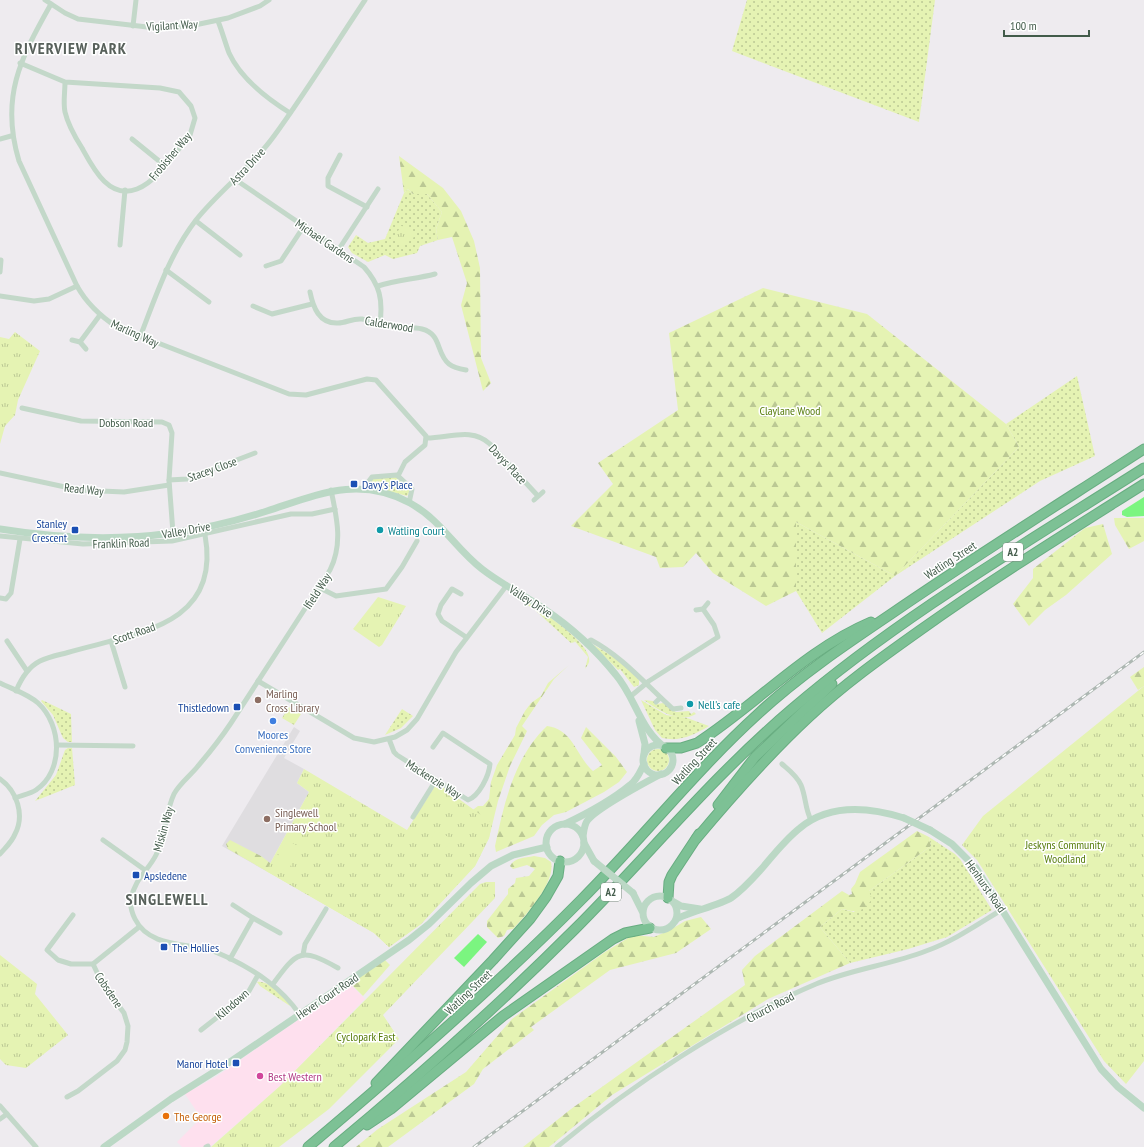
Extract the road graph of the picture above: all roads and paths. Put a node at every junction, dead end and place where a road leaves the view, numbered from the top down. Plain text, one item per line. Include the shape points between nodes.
1 (45, 0) edge
2 (136, 0) edge
3 (269, 0) edge
4 (365, 0) edge
5 (51, 4) junction
6 (218, 21) junction
7 (133, 26) junction
8 (20, 63) junction
9 (65, 82) junction
10 (290, 113) junction
11 (11, 136) junction
12 (0, 139) edge
13 (132, 139) dead end
14 (340, 155) dead end
15 (164, 165) junction
16 (236, 180) junction
17 (378, 189) dead end
18 (125, 190) junction
19 (367, 207) junction
20 (196, 221) junction
21 (304, 226) junction
22 (120, 245) dead end
23 (339, 249) junction
24 (240, 255) dead end
25 (1, 260) dead end
26 (266, 266) dead end
27 (166, 270) junction
28 (0, 272) edge
29 (435, 274) dead end
30 (78, 286) junction
31 (378, 286) junction
32 (310, 292) dead end
33 (0, 296) edge
34 (209, 302) dead end
35 (312, 304) junction
36 (253, 306) dead end
37 (100, 316) junction
38 (380, 323) junction
39 (140, 337) junction
40 (72, 340) dead end
41 (80, 342) junction
42 (86, 349) dead end
43 (466, 370) dead end
44 (22, 408) dead end
45 (427, 438) junction
46 (1144, 449) edge
47 (254, 453) dead end
48 (1144, 468) edge
49 (0, 473) edge
50 (398, 476) junction
51 (169, 483) junction
52 (1144, 484) edge
53 (331, 490) junction
54 (367, 490) junction
55 (543, 492) dead end
56 (409, 503) junction
57 (335, 509) junction
58 (0, 530) edge
59 (173, 533) junction
60 (205, 535) junction
61 (0, 536) edge
62 (20, 539) junction
63 (417, 541) dead end
64 (507, 585) junction
65 (320, 588) junction
66 (461, 594) dead end
67 (0, 598) edge
68 (708, 603) dead end
69 (703, 609) junction
70 (696, 610) dead end
71 (889, 615) junction
72 (884, 637) junction
73 (466, 638) junction
74 (7, 641) dead end
75 (110, 641) junction
76 (586, 643) junction
77 (27, 671) junction
78 (258, 681) junction
79 (0, 683) edge
80 (645, 684) junction
81 (126, 687) dead end
82 (16, 691) junction
83 (631, 696) junction
84 (660, 698) junction
85 (656, 702) dead end
86 (681, 708) dead end
87 (639, 713) junction
88 (389, 740) junction
89 (57, 745) junction
90 (132, 746) dead end
91 (433, 747) dead end
92 (666, 748) junction
93 (644, 754) junction
94 (644, 764) junction
95 (782, 764) dead end
96 (661, 774) junction
97 (0, 779) edge
98 (436, 780) junction
99 (15, 798) junction
100 (413, 817) dead end
101 (811, 820) junction
102 (565, 824) junction
103 (696, 839) junction
104 (103, 840) dead end
105 (584, 840) junction
106 (547, 847) junction
107 (0, 854) edge
108 (576, 859) junction
109 (560, 861) junction
110 (594, 861) junction
111 (145, 870) junction
112 (634, 894) junction
113 (652, 898) junction
114 (670, 899) junction
115 (233, 905) dead end
116 (326, 909) dead end
117 (704, 909) junction
118 (1003, 909) junction
119 (642, 911) junction
120 (73, 915) dead end
121 (253, 918) junction
122 (676, 920) junction
123 (139, 927) junction
124 (650, 928) junction
125 (280, 933) dead end
126 (303, 955) junction
127 (230, 959) junction
128 (93, 964) junction
129 (338, 968) dead end
130 (258, 975) junction
131 (273, 984) junction
132 (300, 1015) junction
133 (201, 1030) dead end
134 (67, 1097) dead end
135 (0, 1106) edge
136 (1144, 1108) edge
137 (7, 1114) junction
138 (0, 1119) edge
139 (338, 1122) junction
140 (335, 1146) edge
141 (36, 1147) edge
142 (104, 1147) edge
143 (308, 1147) edge
144 (557, 1147) edge

1 - 5 street, Vigilant Way
2 - 7 street
3 - 6 street, Vigilant Way via 260,6
4 - 10 street, Astra Drive
5 - 7 street, Vigilant Way via 78,19
5 - 8 street, Marling Way
6 - 7 street, Vigilant Way via 156,28
6 - 10 street via 230,54 241,72 270,100
8 - 9 street, Frobisher Way
8 - 11 street, Marling Way via 11,87 8,114
9 - 15 street, Frobisher Way via 160,88 173,90 184,97 191,106 195,118 194,126 190,135
9 - 18 street via 65,111 69,124 94,171 112,187
10 - 16 street, Astra Drive via 256,159
11 - 12 street
11 - 30 street, Marling Way via 19,161
13 - 15 street
14 - 19 street via 328,178 328,186
15 - 18 street, Frobisher Way via 146,184 136,189
16 - 20 street, Astra Drive
16 - 21 street, Michael Gardens
17 - 19 street
18 - 22 street
19 - 23 street
20 - 24 street
20 - 27 street, Astra Drive
21 - 23 street, Michael Gardens
21 - 26 street via 281,261
23 - 31 street, Michael Gardens via 364,267
25 - 28 street
27 - 34 street
27 - 39 street, Astra Drive
29 - 31 street
30 - 33 street via 49,299 34,301
30 - 37 street, Marling Way
31 - 38 street, Michael Gardens via 382,307
32 - 35 street
35 - 36 street via 272,314
35 - 38 street, Calderwood via 319,316 331,322 361,319
37 - 39 street, Marling Way
37 - 41 street
38 - 43 street, Calderwood via 429,332 436,339 446,362 453,367
39 - 45 street, Marling Way via 291,395 306,395 374,379 417,423
40 - 41 street
41 - 42 street
44 - 51 street, Dobson Road via 81,421 166,423 172,433
45 - 50 street via 424,446 405,462
45 - 55 street, Davys Place via 463,434 481,438 490,444 536,498
46 - 71 highway, Watling Street / A2
47 - 51 street, Stacey Close via 187,479
48 - 72 highway, A2
49 - 51 street, Read Way via 78,490 124,492
50 - 54 street via 373,476
50 - 56 street via 412,489
51 - 59 street, Dobson Road
52 - 103 highway via 959,602 853,679 770,754
53 - 54 street, Valley Drive
53 - 57 street, Ifield Way
53 - 59 street, Valley Drive via 234,520
54 - 56 street, Valley Drive via 391,495
56 - 64 street, Valley Drive via 432,518 474,562
57 - 60 street, Franklin Road via 312,514 291,514
57 - 65 street, Ifield Way via 337,552
58 - 59 street, Valley Drive via 76,537
60 - 62 street, Franklin Road via 172,541 83,544
60 - 75 street, Scott Road via 208,550 206,576 190,606 174,619
61 - 62 street, Franklin Road
62 - 67 street via 11,593 6,599
63 - 65 street via 386,589 336,596
64 - 73 street
64 - 76 street, Valley Drive via 554,616
65 - 78 street, Ifield Way
66 - 73 street via 452,589 440,605 438,614 442,621
68 - 69 street
69 - 70 street
69 - 80 street via 714,625 718,637
71 - 92 highway via 847,633 775,683 697,743 681,748
71 - 139 highway, Watling Street / A2 via 825,659 760,711 708,762 621,860 540,941 411,1060
72 - 103 highway via 755,757 725,794
72 - 140 highway, A2 via 814,691 752,744 574,930 460,1036
73 - 88 street via 417,719 402,734
74 - 77 street
75 - 77 street, Scott Road via 39,661
75 - 81 street
76 - 80 street via 591,640 608,650
76 - 83 street, Valley Drive via 616,675
77 - 82 street, Scott Road
78 - 88 street via 353,737 368,742
78 - 111 street, Miskin Way via 219,740 175,792 169,806 161,844 156,856
79 - 82 street
80 - 83 street
80 - 84 street
82 - 89 street via 38,703 46,713
83 - 87 street, Valley Drive
84 - 85 street
84 - 86 street via 673,709
87 - 92 street, Valley Drive via 652,737
87 - 93 street, Valley Drive via 645,744
88 - 98 street, Mackenzie Way via 397,755
89 - 90 street
89 - 99 street via 55,762 49,776 36,790
91 - 98 street, Mackenzie Way via 443,733 490,764 490,772 474,797 468,800
92 - 93 street via 654,746
92 - 96 street via 672,755 672,763 669,769
93 - 94 street
94 - 96 street via 650,773
94 - 102 street via 631,785
95 - 101 street via 801,784
96 - 105 street via 588,820 584,827
97 - 99 street via 9,787
98 - 100 street
99 - 107 street via 19,811 18,828
101 - 117 street, Henhurst Road via 790,836 736,894 720,904
101 - 118 street, Henhurst Road, bridge via 834,811 857,809 904,818 930,830 952,844 970,861
102 - 105 street via 576,827
102 - 106 street via 550,831 547,836
103 - 114 highway via 672,875 669,882
104 - 111 street
105 - 108 street
105 - 110 street
106 - 109 street via 552,856
106 - 132 street, Hever Court Road via 513,855 491,866 420,932
108 - 109 street
108 - 110 street
109 - 139 highway via 558,876 530,919 461,995
110 - 112 street, bridge
111 - 123 street, Miskin Way via 138,878 131,900 133,914
112 - 113 street, Henhurst Road
112 - 119 street
113 - 114 street, Henhurst Road via 662,896
113 - 119 street
114 - 117 street, Henhurst Road via 686,908
114 - 122 street via 677,910
115 - 121 street
116 - 126 street via 305,944
117 - 122 street, Henhurst Road via 680,916
118 - 136 street, Henhurst Road via 1099,1066 1117,1086
118 - 144 street, Church Road via 933,949 840,975 760,1012 706,1042 644,1082
119 - 124 street via 644,921
120 - 128 street via 47,950 58,960 71,964
121 - 125 street
121 - 127 street
122 - 124 street, Henhurst Road via 662,931
123 - 127 street via 157,939 210,950
123 - 128 street
124 - 140 highway via 625,933 613,939 503,1016 391,1110
126 - 129 street via 318,957
126 - 131 street via 294,958
127 - 130 street
128 - 134 street, Cobsdene via 102,983 124,1013 128,1026 127,1042 118,1061
130 - 131 street
130 - 133 street, Kilndown via 249,991
131 - 132 street via 287,997
132 - 142 street, Hever Court Road via 165,1103
135 - 137 street
137 - 138 street
137 - 141 street
139 - 143 highway, Watling Street / A2

